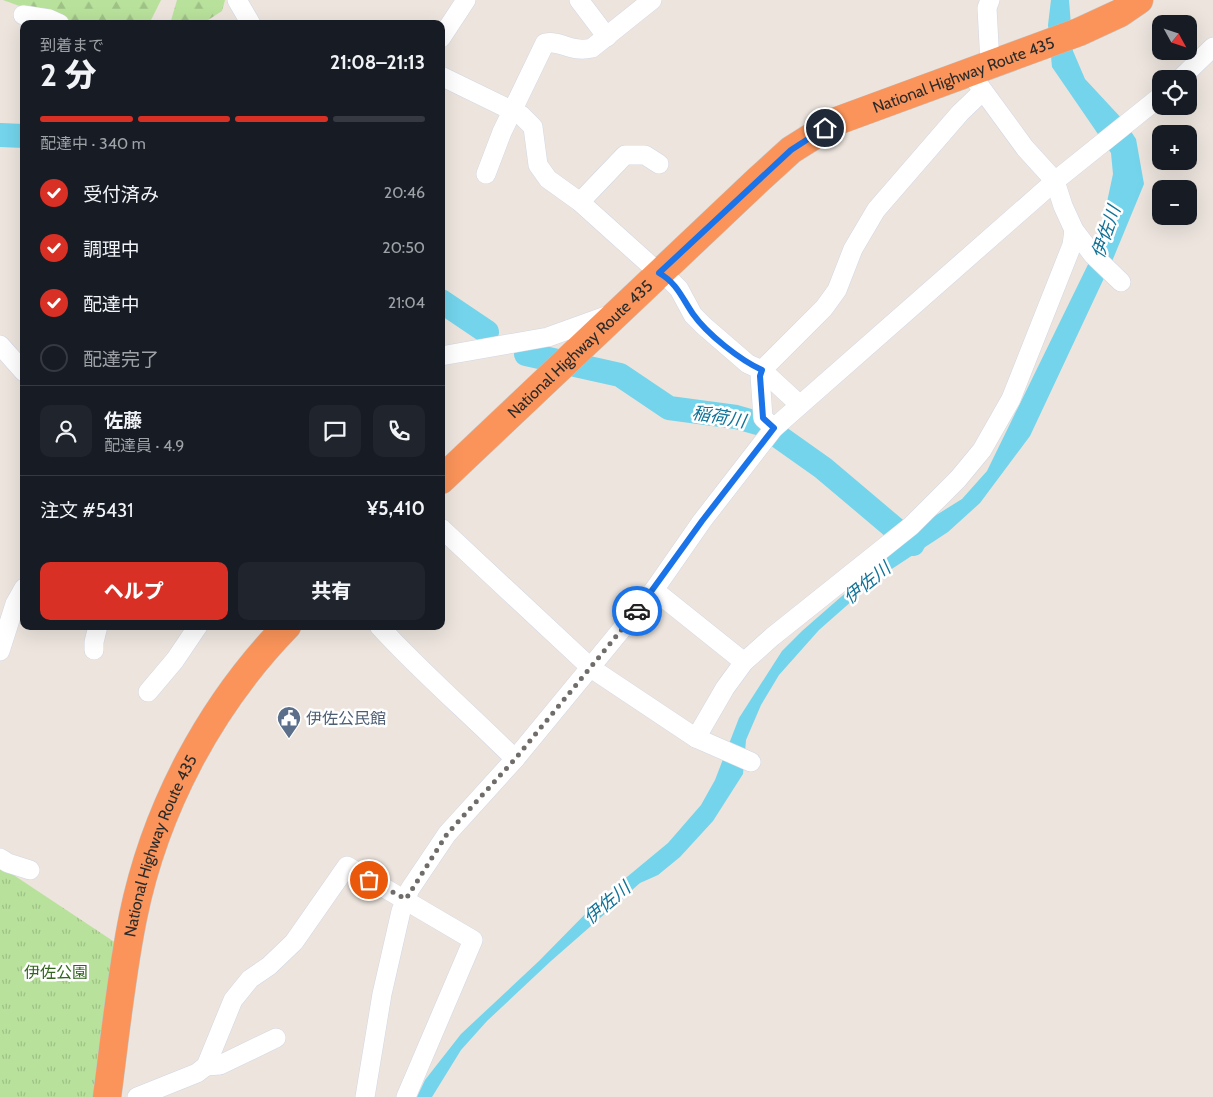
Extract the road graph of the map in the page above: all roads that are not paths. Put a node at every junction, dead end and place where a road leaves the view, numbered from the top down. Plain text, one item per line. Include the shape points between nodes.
1 (237, 0) edge
2 (466, 0) edge
3 (579, 0) edge
4 (990, 0) edge
5 (1139, 0) edge
6 (641, 4) edge
7 (23, 15) dead end
8 (51, 20) edge
9 (250, 20) edge
10 (445, 32) edge
11 (607, 37) junction
12 (1213, 47) edge
13 (1189, 70) edge
14 (981, 75) junction
15 (445, 78) edge
16 (1152, 103) edge
17 (515, 110) junction
18 (659, 164) dead end
19 (486, 174) dead end
20 (1055, 181) junction
21 (580, 202) junction
22 (1078, 234) junction
23 (659, 273) junction
24 (1121, 282) dead end
25 (620, 310) junction
26 (0, 345) edge
27 (445, 355) edge
28 (20, 368) edge
29 (762, 370) junction
30 (800, 405) junction
31 (774, 428) junction
32 (445, 476) edge
33 (445, 532) edge
34 (654, 590) junction
35 (20, 595) edge
36 (97, 630) edge
37 (195, 630) edge
38 (284, 630) edge
39 (384, 630) edge
40 (94, 650) dead end
41 (0, 651) edge
42 (744, 662) junction
43 (591, 668) junction
44 (148, 692) dead end
45 (701, 741) junction
46 (515, 759) junction
47 (752, 762) dead end
48 (0, 858) edge
49 (30, 870) dead end
50 (406, 899) junction
51 (276, 1038) dead end
52 (206, 1066) junction
53 (107, 1097) edge
54 (137, 1097) edge
55 (365, 1097) edge
56 (406, 1097) edge

1 - 9 street
2 - 10 street
3 - 11 street
4 - 14 street
5 - 14 highway, National Highway Route 435 via 1120,13 1030,49
6 - 11 street
7 - 8 street
11 - 17 street via 592,48 581,51 553,42 545,43
12 - 13 street
14 - 20 street via 1025,148
14 - 23 highway, National Highway Route 435 via 861,110 812,135
14 - 29 street via 960,113 876,210 853,249 837,290 824,308
15 - 17 street
16 - 20 street
17 - 19 street via 502,132
17 - 21 street via 533,127 538,165 548,179
18 - 21 street via 645,155 625,154
20 - 22 street via 1063,206
20 - 30 street
21 - 23 street
22 - 24 street via 1093,255
22 - 42 street via 1011,399 982,450 958,479 904,532
23 - 25 highway, National Highway Route 435
23 - 29 street via 679,289 693,315 704,326 748,364
25 - 27 street via 548,337
25 - 32 highway, National Highway Route 435
26 - 28 street
29 - 30 street
29 - 31 street via 763,418
30 - 31 street
31 - 34 street
33 - 43 street
34 - 42 street
34 - 43 street
35 - 41 street
36 - 40 street
37 - 44 street
38 - 53 highway, National Highway Route 435 via 246,673 202,740 184,772 154,843 133,917
39 - 46 street via 435,684
42 - 45 street via 725,688
43 - 45 street
43 - 46 street
45 - 47 street
46 - 50 street via 447,834
48 - 49 street
50 - 52 street via 347,866 294,942 250,979 233,1000
50 - 55 street via 389,961
50 - 56 street via 473,940
51 - 52 street via 220,1065
52 - 54 street via 197,1073

